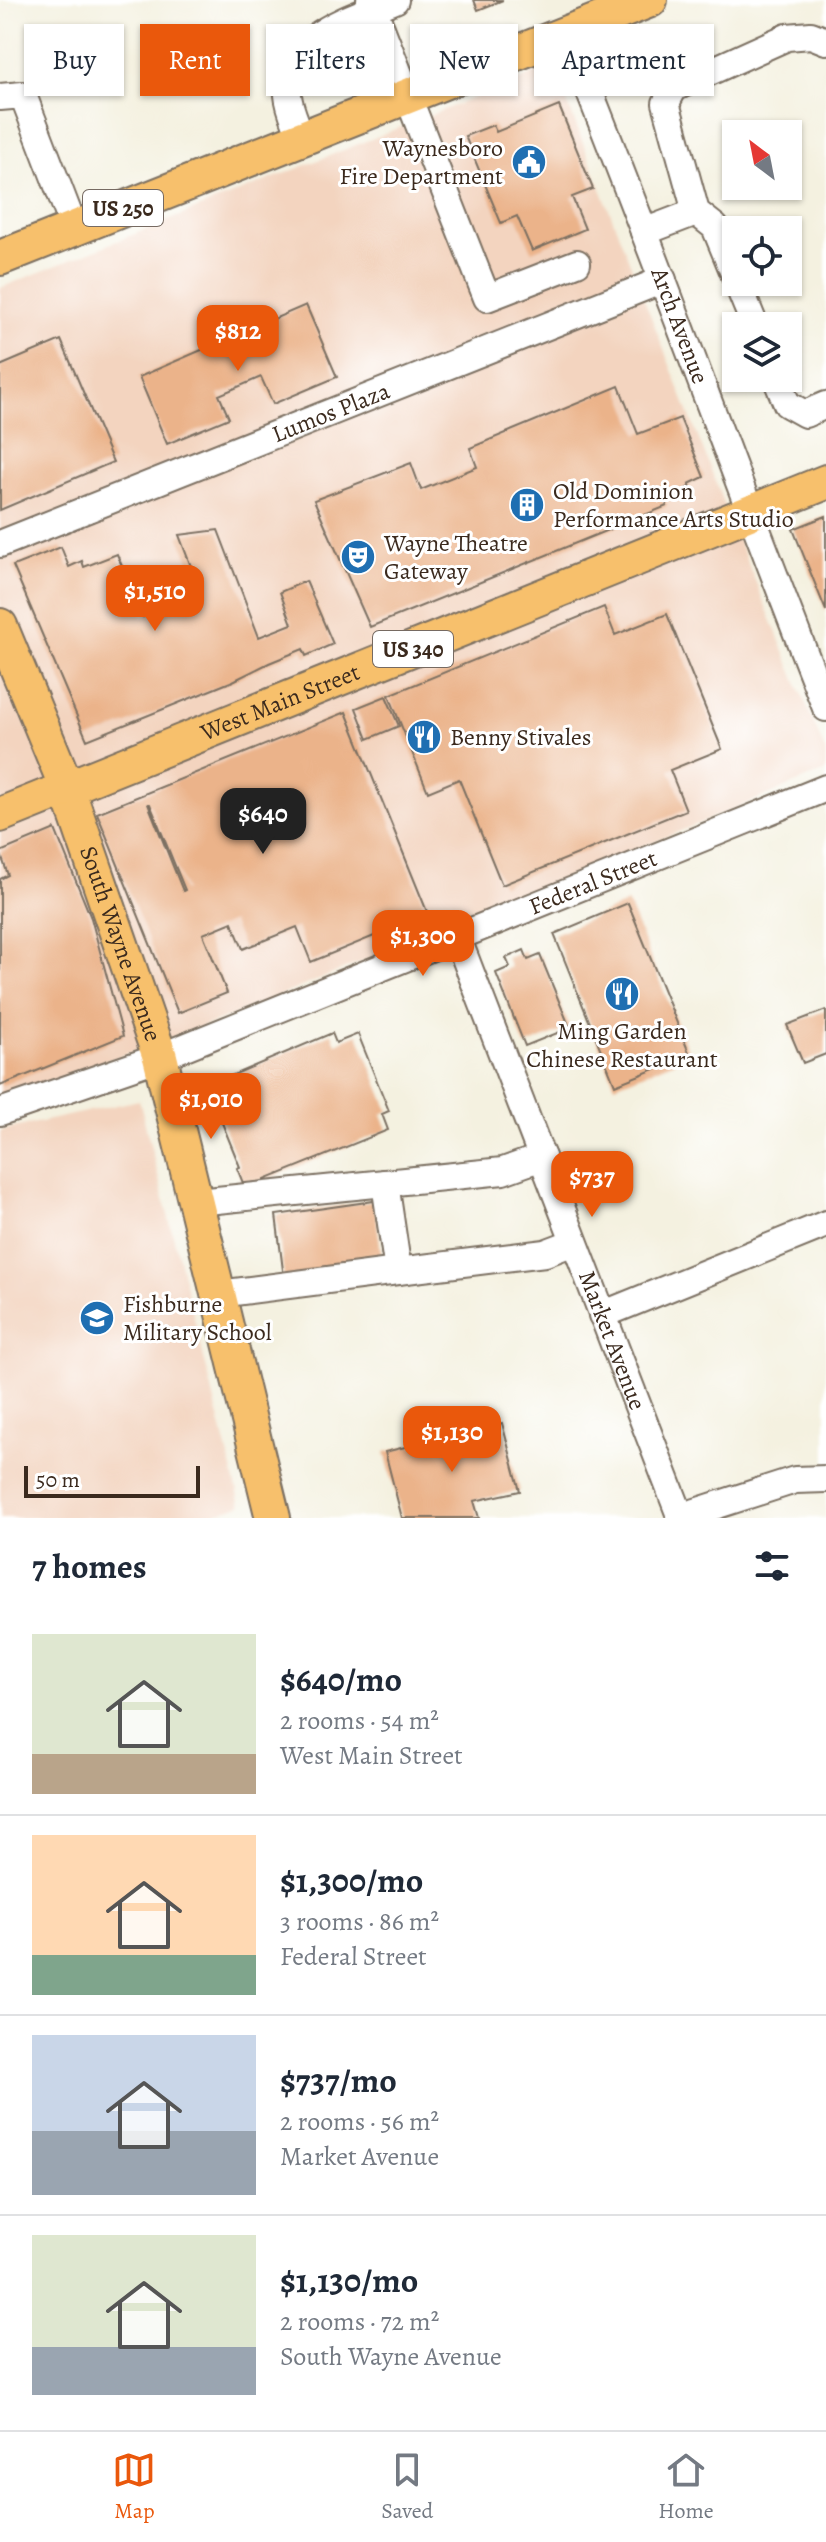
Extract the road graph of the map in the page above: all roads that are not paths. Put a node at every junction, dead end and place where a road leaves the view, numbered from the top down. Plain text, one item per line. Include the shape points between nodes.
1 (650, 0) edge
2 (380, 3) edge
3 (589, 24) edge
4 (826, 41) edge
5 (534, 45) edge
6 (408, 94) junction
7 (591, 96) edge
8 (0, 97) edge
9 (301, 137) junction
10 (696, 212) junction
11 (74, 228) junction
12 (644, 232) junction
13 (722, 244) edge
14 (0, 258) edge
15 (577, 263) dead end
16 (663, 280) junction
17 (782, 392) edge
18 (826, 405) edge
19 (826, 482) edge
20 (749, 513) junction
21 (0, 544) edge
22 (0, 626) edge
23 (825, 705) edge
24 (67, 788) junction
25 (826, 788) edge
26 (0, 815) edge
27 (457, 937) junction
28 (160, 1057) junction
29 (0, 1112) edge
30 (542, 1157) junction
31 (385, 1183) junction
32 (197, 1202) junction
33 (826, 1224) edge
34 (574, 1242) junction
35 (398, 1271) junction
36 (219, 1294) junction
37 (602, 1315) junction
38 (826, 1479) edge
39 (680, 1517) edge
40 (273, 1518) edge

1 - 3 main road, US 250
2 - 6 street
2 - 9 street via 303,45 289,71 287,97
4 - 10 street via 811,35 787,37 674,88 666,103
5 - 6 main road, US 250
6 - 9 main road, US 250
6 - 15 street via 487,298
7 - 12 street, Arch Avenue
8 - 11 street via 23,95
9 - 11 main road, US 250
10 - 12 street
10 - 13 street via 715,227
11 - 14 main road, US 250
12 - 16 street, Arch Avenue
16 - 20 street, Arch Avenue
16 - 21 street, Lumos Plaza
17 - 18 street via 787,404 805,414
19 - 20 main road, West Main Street / US 340
20 - 23 street, Arch Avenue
20 - 24 main road, West Main Street / US 340
22 - 24 main road, South Wayne Avenue
24 - 26 main road, West Main Street / US 340
24 - 28 main road, South Wayne Avenue
25 - 27 street, Federal Street
27 - 28 street, Federal Street
27 - 30 street, Market Avenue
28 - 29 street, Federal Street
28 - 32 main road, South Wayne Avenue
30 - 31 street via 503,1171
30 - 34 street, Market Avenue
31 - 32 street
31 - 35 street
32 - 36 main road, South Wayne Avenue
33 - 37 street
34 - 35 street via 545,1253
34 - 37 street, Market Avenue
35 - 36 street
36 - 40 main road, South Wayne Avenue
37 - 39 street, Market Avenue
38 - 39 street via 795,1480

